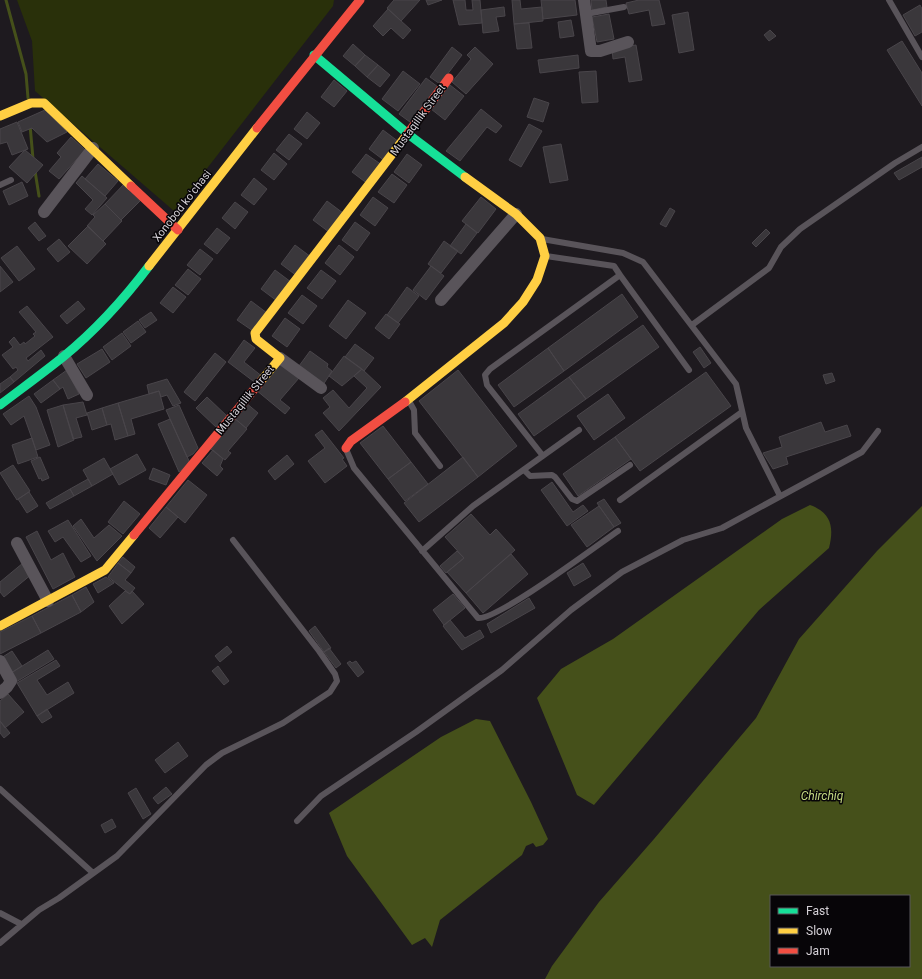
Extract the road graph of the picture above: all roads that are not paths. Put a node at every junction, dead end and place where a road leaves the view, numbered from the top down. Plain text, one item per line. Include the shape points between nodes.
1 (360, 0) edge
2 (584, 0) edge
3 (889, 0) edge
4 (624, 7) dead end
5 (586, 14) junction
6 (628, 42) dead end
7 (314, 55) junction
8 (922, 57) edge
9 (449, 78) dead end
10 (0, 116) edge
11 (408, 134) junction
12 (922, 147) edge
13 (93, 148) junction
14 (11, 180) dead end
15 (0, 185) edge
16 (44, 212) dead end
17 (516, 214) junction
18 (178, 230) junction
19 (540, 238) junction
20 (545, 256) junction
21 (620, 275) junction
22 (441, 300) dead end
23 (692, 325) junction
24 (64, 356) junction
25 (280, 358) junction
26 (689, 370) dead end
27 (320, 388) dead end
28 (87, 395) dead end
29 (408, 400) junction
30 (0, 405) edge
31 (742, 412) junction
32 (579, 430) dead end
33 (878, 431) dead end
34 (346, 448) joint
35 (543, 456) junction
36 (630, 465) dead end
37 (440, 466) dead end
38 (524, 470) junction
39 (780, 496) junction
40 (620, 500) dead end
41 (618, 531) dead end
42 (233, 540) dead end
43 (17, 542) dead end
44 (422, 551) junction
45 (48, 601) junction
46 (0, 626) edge
47 (0, 660) edge
48 (0, 693) edge
49 (0, 789) edge
50 (297, 821) dead end
51 (93, 873) junction
52 (0, 913) edge
53 (20, 924) junction
54 (0, 943) edge

1 - 7 street, Xonobod koʻchasi
2 - 5 street
3 - 8 lane
4 - 5 lane
5 - 6 street via 591,51 600,51
7 - 11 street
7 - 18 street, Xonobod koʻchasi
9 - 11 street, Mustaqillik Street
10 - 13 street via 31,103 44,103
11 - 17 street
11 - 25 street, Mustaqillik Street via 255,333 256,339
12 - 23 lane via 800,229 781,248 769,268
13 - 16 street
13 - 18 street
14 - 15 lane
17 - 19 street
17 - 22 street
18 - 24 street, Xonobod koʻchasi via 116,307
19 - 20 street
19 - 23 lane via 632,255 651,270
20 - 21 lane via 614,266
20 - 29 street via 537,280 509,318
21 - 26 lane
21 - 35 lane via 485,375 487,384
23 - 31 lane via 736,384
24 - 28 street
24 - 30 street, Xonobod koʻchasi
25 - 27 street
25 - 45 street, Mustaqillik Street via 105,570
29 - 34 street via 351,441
29 - 37 lane via 414,410 415,433
31 - 39 lane via 746,428
31 - 40 lane
32 - 35 lane
33 - 39 lane via 862,452
34 - 44 lane via 354,468
35 - 38 lane
36 - 38 lane via 577,501 572,499 552,475 530,476
38 - 44 lane via 473,506
39 - 50 lane via 722,528 683,540 622,572 570,610 502,670 321,796
41 - 44 lane via 540,586 483,619 475,615
42 - 51 lane via 319,651 338,681 330,692 284,723 222,753 206,765 122,851
43 - 45 street
45 - 46 street, Mustaqillik Street
47 - 48 street via 11,681
49 - 51 lane
51 - 53 lane
52 - 53 lane
53 - 54 lane

